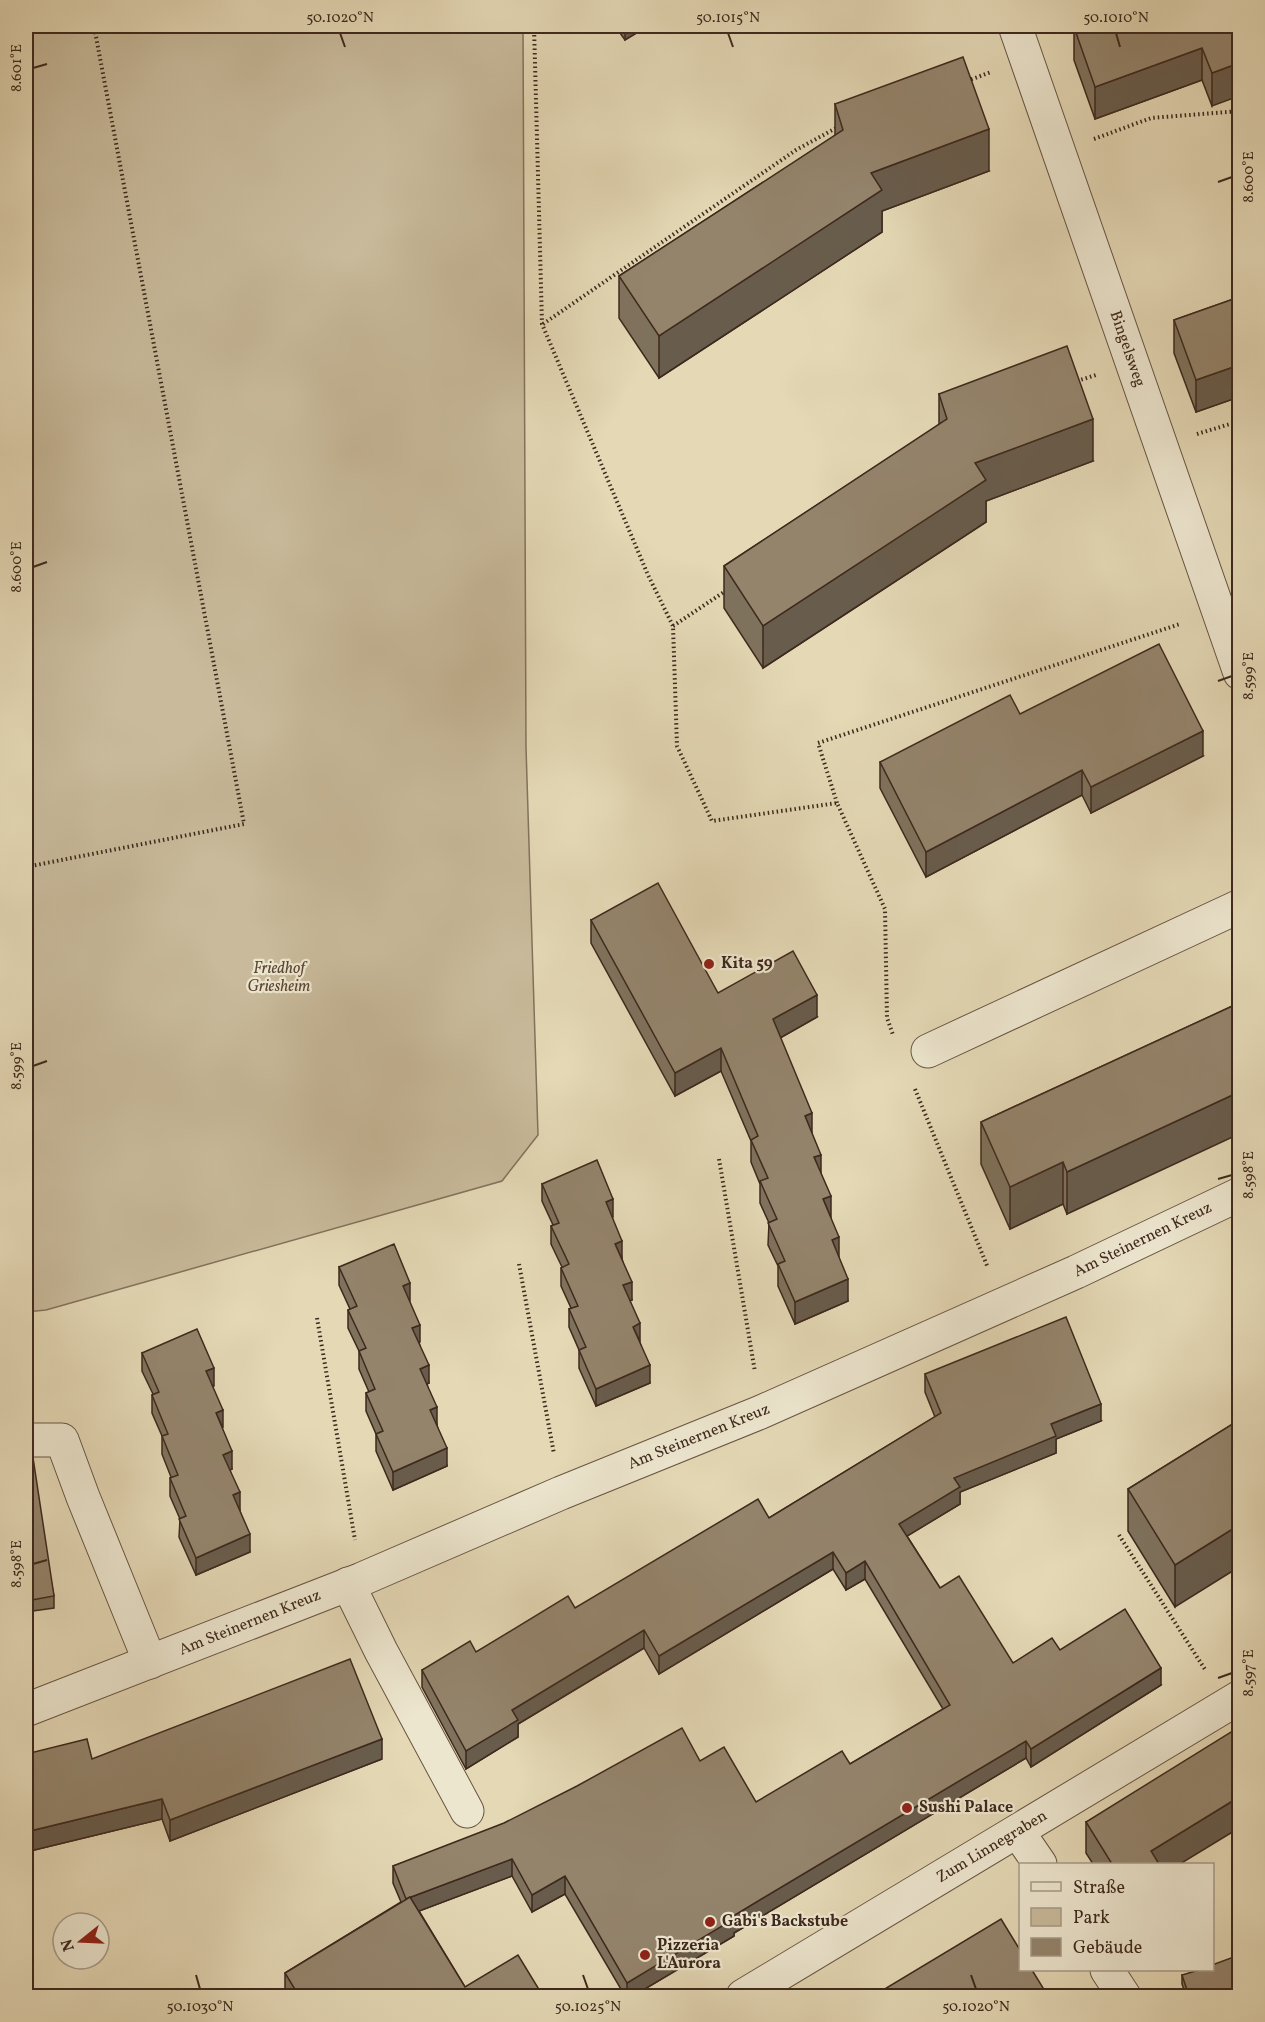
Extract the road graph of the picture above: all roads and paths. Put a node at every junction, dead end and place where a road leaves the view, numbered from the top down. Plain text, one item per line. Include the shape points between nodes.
1 (94, 26) edge
2 (534, 26) edge
3 (1015, 26) edge
4 (1027, 60) junction
5 (960, 83) edge
6 (1239, 111) edge
7 (839, 127) edge
8 (1059, 152) junction
9 (542, 324) junction
10 (1132, 362) junction
11 (1077, 381) edge
12 (731, 587) edge
13 (1218, 611) junction
14 (673, 626) junction
15 (1239, 673) edge
16 (837, 803) junction
17 (26, 867) edge
18 (1239, 906) edge
19 (896, 1040) dead end
20 (928, 1051) dead end
21 (914, 1084) dead end
22 (719, 1159) dead end
23 (1239, 1194) edge
24 (519, 1264) dead end
25 (1002, 1305) junction
26 (317, 1318) dead end
27 (761, 1412) junction
28 (30, 1440) dead end
29 (561, 1493) junction
30 (1119, 1535) dead end
31 (355, 1581) junction
32 (150, 1662) junction
33 (1233, 1701) edge
34 (26, 1710) edge
35 (467, 1811) dead end
36 (1018, 1832) junction
37 (1039, 1863) edge
38 (1108, 1971) edge
39 (743, 1996) edge
40 (1124, 1996) edge

1 - 17 path via 244,824
2 - 9 path
3 - 4 street, Bingelsweg
4 - 5 path
4 - 8 street, Bingelsweg
6 - 8 path via 1151,118
7 - 9 path via 796,150
8 - 10 street, Bingelsweg
9 - 14 path
10 - 11 path
10 - 13 street, Bingelsweg
12 - 14 path
13 - 15 street, Bingelsweg
13 - 16 path via 818,743
14 - 16 path via 676,746 712,821
16 - 19 path via 885,909 887,1018
18 - 20 street
21 - 25 path
22 - 27 path
23 - 25 street, Am Steinernen Kreuz
24 - 29 path
25 - 27 street, Am Steinernen Kreuz
26 - 31 path
27 - 29 street, Am Steinernen Kreuz
28 - 32 street via 62,1440
29 - 31 street, Am Steinernen Kreuz
30 - 33 path
31 - 32 street, Am Steinernen Kreuz
31 - 35 street via 381,1651
32 - 34 street, Am Steinernen Kreuz
33 - 36 street, Zum Linnegraben
36 - 37 street
36 - 39 street, Zum Linnegraben
38 - 40 street

